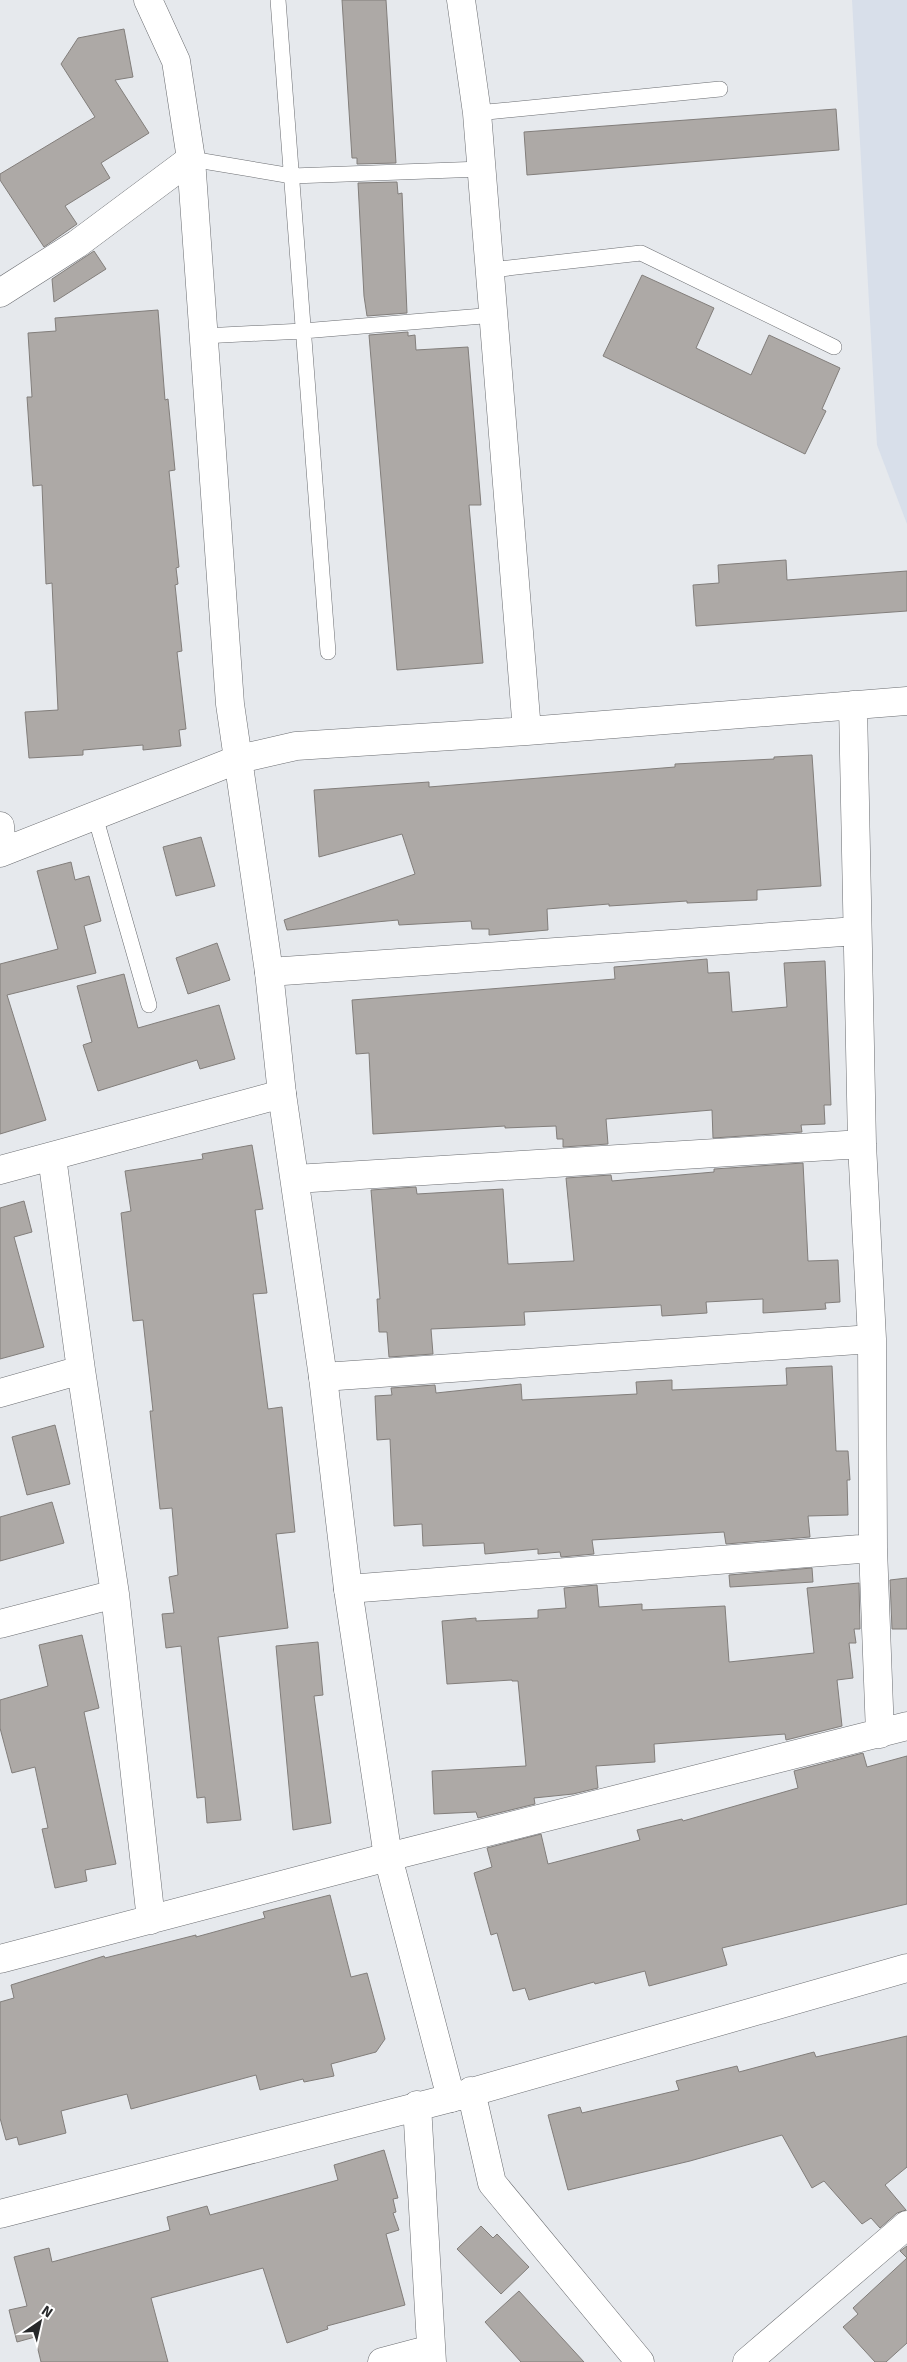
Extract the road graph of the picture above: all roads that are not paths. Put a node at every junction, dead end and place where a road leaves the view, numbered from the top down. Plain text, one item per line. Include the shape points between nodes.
1 (148, 0) edge
2 (278, 0) edge
3 (461, 0) edge
4 (720, 89) dead end
5 (477, 113) junction
6 (191, 159) junction
7 (482, 169) junction
8 (292, 176) junction
9 (491, 270) junction
10 (0, 293) edge
11 (495, 315) junction
12 (303, 330) junction
13 (204, 336) junction
14 (834, 347) dead end
15 (328, 652) dead end
16 (907, 701) edge
17 (853, 705) junction
18 (527, 731) junction
19 (239, 759) junction
20 (95, 816) junction
21 (1, 844) edge
22 (857, 931) junction
23 (269, 972) junction
24 (149, 1005) dead end
25 (282, 1094) junction
26 (862, 1144) junction
27 (52, 1157) junction
28 (0, 1170) edge
29 (295, 1179) junction
30 (872, 1339) junction
31 (81, 1370) junction
32 (323, 1378) junction
33 (0, 1392) edge
34 (874, 1548) junction
35 (348, 1590) junction
36 (115, 1594) junction
37 (0, 1624) edge
38 (907, 1726) edge
39 (880, 1734) junction
40 (388, 1857) junction
41 (151, 1920) junction
42 (0, 1959) edge
43 (907, 1968) edge
44 (461, 2094) junction
45 (417, 2105) junction
46 (0, 2214) edge
47 (907, 2225) edge
48 (431, 2356) edge
49 (382, 2362) edge
50 (640, 2362) edge
51 (747, 2362) edge

1 - 6 street via 176,61
2 - 8 lane
3 - 5 street
4 - 5 lane
5 - 7 street
6 - 8 lane
6 - 10 street via 77,244
6 - 13 street
7 - 8 lane
7 - 9 street
8 - 12 lane
9 - 11 street
9 - 14 lane via 641,253
11 - 12 lane
11 - 18 street
12 - 13 lane
12 - 15 lane
13 - 19 street via 230,704
16 - 17 street
17 - 18 street
17 - 22 street
18 - 19 street via 296,746
19 - 20 street
19 - 23 street
20 - 21 street
20 - 24 lane
22 - 23 street
22 - 26 street
23 - 25 street
25 - 27 street
25 - 29 street
26 - 29 street
26 - 30 street
27 - 28 street
27 - 31 street
29 - 32 street
30 - 32 street
30 - 34 street
31 - 33 street
31 - 36 street
32 - 35 street
34 - 35 street
34 - 39 street
35 - 40 street
36 - 37 street
36 - 41 street
38 - 39 street
39 - 40 street
40 - 41 street
40 - 44 street
41 - 42 street
43 - 44 street
44 - 45 street
44 - 50 street via 492,2183
45 - 46 street
45 - 48 street
47 - 51 street
48 - 49 street

